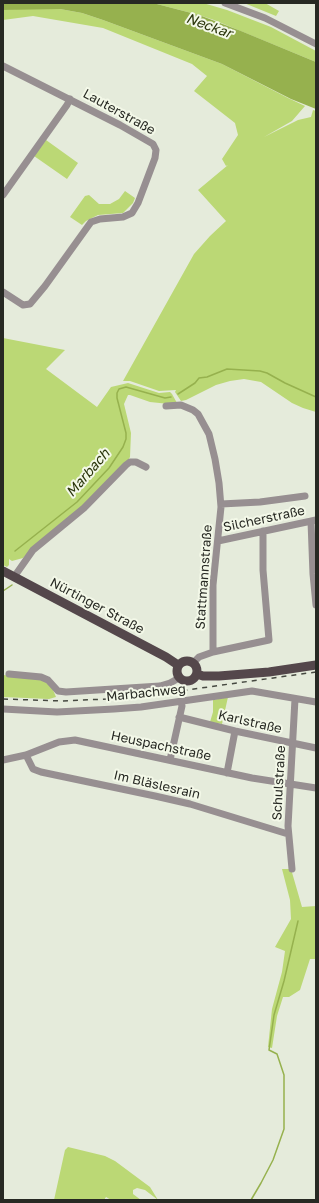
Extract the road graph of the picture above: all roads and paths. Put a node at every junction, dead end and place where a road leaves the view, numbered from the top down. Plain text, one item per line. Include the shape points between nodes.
1 (225, 3) edge
2 (316, 44) edge
3 (3, 66) edge
4 (70, 99) junction
5 (3, 194) edge
6 (3, 292) edge
7 (166, 406) dead end
8 (146, 467) dead end
9 (305, 496) dead end
10 (221, 504) junction
11 (314, 521) edge
12 (263, 531) junction
13 (218, 541) junction
14 (3, 571) edge
15 (14, 577) junction
16 (316, 606) edge
17 (213, 652) junction
18 (194, 663) junction
19 (178, 665) junction
20 (316, 666) edge
21 (9, 674) dead end
22 (197, 674) junction
23 (179, 678) junction
24 (293, 698) junction
25 (181, 702) junction
26 (316, 702) edge
27 (3, 709) edge
28 (178, 717) junction
29 (235, 732) junction
30 (293, 744) junction
31 (316, 748) edge
32 (26, 755) junction
33 (3, 760) edge
34 (170, 760) junction
35 (227, 773) junction
36 (290, 784) junction
37 (316, 788) edge
38 (288, 834) junction
39 (292, 868) dead end

1 - 2 street via 265,18
3 - 4 street, Lauterstraße
4 - 5 street
4 - 6 street, Lauterstraße via 152,144 156,153 138,203 128,216 92,222 33,302 27,306
7 - 10 street, Stattmannstraße via 181,405 193,410 205,425 215,459
8 - 15 street via 136,462 126,465 84,508 34,550
9 - 10 street
10 - 13 street, Stattmannstraße
11 - 12 street, Silcherstraße
11 - 16 street via 313,574
12 - 13 street, Silcherstraße
12 - 17 street via 263,570 269,640
13 - 17 street, Stattmannstraße via 213,585
14 - 15 main road, Nürtinger Straße
15 - 19 main road, Nürtinger Straße via 166,656
17 - 18 street via 199,657
18 - 19 main road via 189,660
18 - 22 main road
19 - 23 main road via 176,671
20 - 22 main road via 220,676
21 - 23 street via 41,677 48,680 58,691 66,692 160,686
22 - 23 main road via 189,681
24 - 25 street, Marbachweg via 252,692
24 - 26 street
24 - 30 street, Schulstraße
25 - 27 street, Marbachweg via 56,712
25 - 28 street
28 - 29 street, Karlstraße
28 - 34 street
29 - 30 street, Karlstraße
29 - 35 street
30 - 31 street, Karlstraße
30 - 36 street, Schulstraße
32 - 33 street, Heuspachstraße
32 - 34 street, Heuspachstraße via 59,742 75,740
32 - 38 street, Im Bläslesrain via 34,769 41,772 190,804
34 - 35 street, Heuspachstraße
35 - 36 street, Heuspachstraße
36 - 37 street, Heuspachstraße
36 - 38 street, Schulstraße
38 - 39 street, Schulstraße

